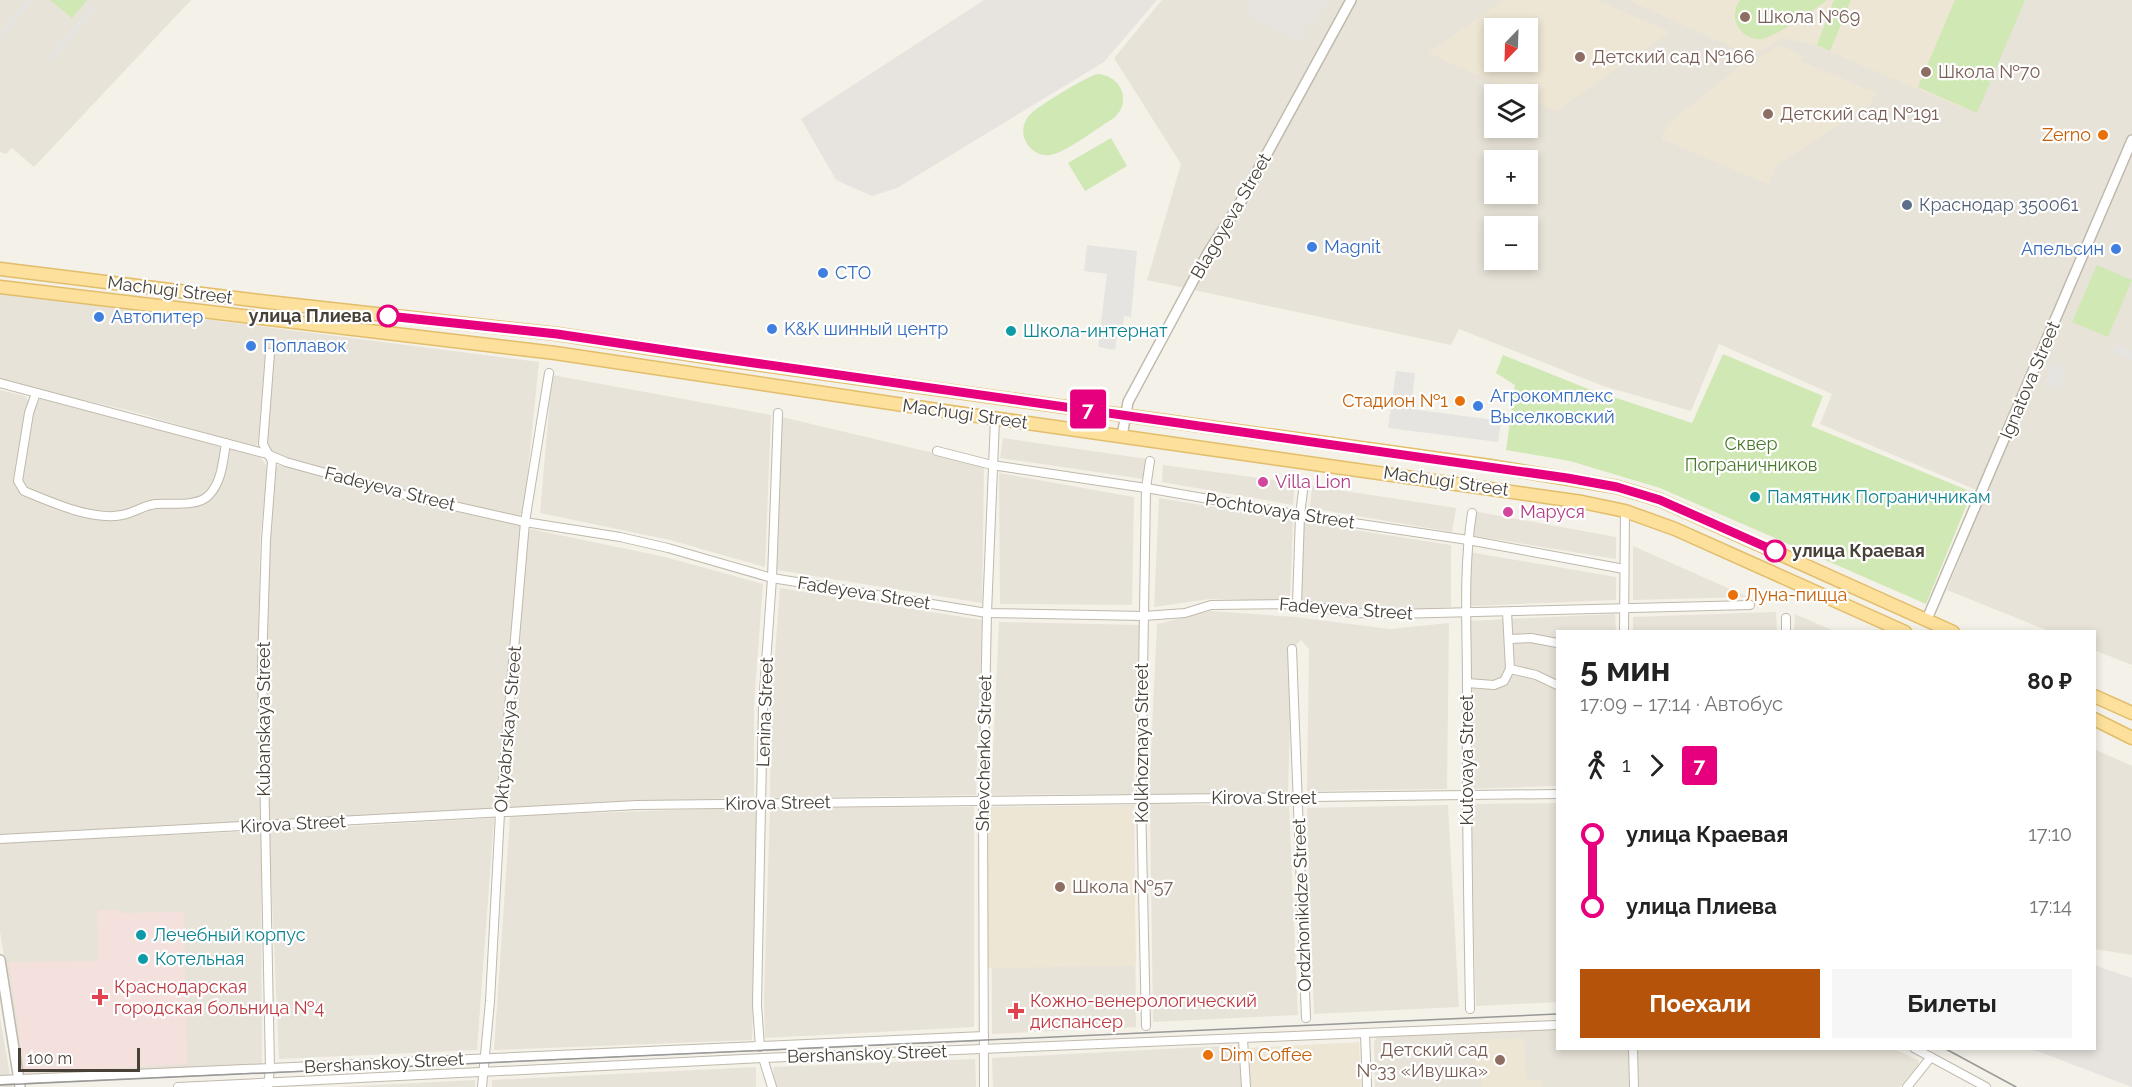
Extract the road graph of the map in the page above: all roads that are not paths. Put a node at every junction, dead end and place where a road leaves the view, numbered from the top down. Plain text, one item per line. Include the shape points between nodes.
1 (1351, 0) edge
2 (2132, 140) edge
3 (0, 269) edge
4 (107, 282) junction
5 (0, 287) edge
6 (240, 298) junction
7 (102, 300) junction
8 (244, 318) junction
9 (270, 352) dead end
10 (549, 373) dead end
11 (0, 383) edge
12 (895, 383) junction
13 (36, 393) junction
14 (894, 404) junction
15 (778, 413) dead end
16 (1124, 414) junction
17 (994, 419) junction
18 (1122, 436) junction
19 (226, 443) junction
20 (937, 451) dead end
21 (267, 454) junction
22 (1150, 461) dead end
23 (992, 465) junction
24 (1304, 483) dead end
25 (1146, 488) junction
26 (1625, 511) junction
27 (1472, 513) dead end
28 (1300, 515) junction
29 (525, 522) junction
30 (1468, 540) junction
31 (1624, 569) junction
32 (772, 578) junction
33 (1297, 604) junction
34 (1750, 605) dead end
35 (1624, 608) junction
36 (1507, 612) junction
37 (987, 613) junction
38 (1465, 614) junction
39 (1144, 616) junction
40 (1786, 618) dead end
41 (1927, 619) junction
42 (1624, 630) edge
43 (1786, 630) edge
44 (1901, 630) edge
45 (1949, 630) edge
46 (1509, 639) junction
47 (1556, 643) edge
48 (1292, 649) dead end
49 (1510, 669) junction
50 (1467, 683) junction
51 (1556, 685) edge
52 (2096, 697) edge
53 (2132, 713) edge
54 (2096, 720) edge
55 (2132, 738) edge
56 (1556, 794) edge
57 (1466, 796) junction
58 (1298, 798) junction
59 (1141, 799) junction
60 (982, 800) junction
61 (762, 803) junction
62 (500, 813) junction
63 (265, 825) junction
64 (0, 838) edge
65 (0, 960) edge
66 (1470, 1009) dead end
67 (1306, 1018) dead end
68 (1556, 1025) edge
69 (1146, 1026) dead end
70 (1365, 1034) junction
71 (984, 1036) junction
72 (1243, 1039) junction
73 (760, 1047) junction
74 (984, 1050) junction
75 (1633, 1050) edge
76 (1918, 1050) edge
77 (1931, 1057) junction
78 (763, 1058) junction
79 (485, 1059) junction
80 (270, 1069) junction
81 (483, 1073) junction
82 (0, 1080) edge
83 (20, 1083) edge
84 (268, 1085) edge
85 (178, 1087) edge
86 (482, 1087) edge
87 (772, 1087) edge
88 (984, 1087) edge
89 (1246, 1087) edge
90 (1367, 1087) edge
91 (1634, 1087) edge
92 (1907, 1087) edge
93 (1986, 1087) edge

1 - 16 street, Blagoyeva Street via 1240,203 1208,253
2 - 41 street, Ignatova Street
3 - 4 main road, Machugi Street
4 - 6 main road, Machugi Street
4 - 7 main road via 116,294
5 - 7 main road, Machugi Street
6 - 8 main road via 234,307 236,314
6 - 12 main road, Machugi Street via 557,334
7 - 8 main road, Machugi Street
8 - 14 main road, Machugi Street via 555,353
9 - 21 street, Kubanskaya Street via 263,444
10 - 29 street, Oktyabrskaya Street
11 - 13 street, Fadeyeva Street
12 - 14 main road via 902,387 904,395
12 - 16 main road, Machugi Street
13 - 19 street, Fadeyeva Street
13 - 19 street via 18,481 24,491 69,508 122,515 148,505 198,502 207,498 217,483
14 - 17 main road, Machugi Street
15 - 32 street, Lenina Street
16 - 18 street, Blagoyeva Street
16 - 41 main road, Machugi Street via 1617,487 1683,509
17 - 18 main road, Machugi Street
17 - 23 street, Shevchenko Street
18 - 26 main road, Machugi Street via 1552,497
19 - 21 street, Fadeyeva Street
20 - 23 street, Pochtovaya Street
21 - 29 street, Fadeyeva Street via 405,495
21 - 63 street, Kubanskaya Street via 272,468 262,665
22 - 25 street, Kolkhoznaya Street
23 - 25 street, Pochtovaya Street
23 - 37 street, Shevchenko Street
24 - 28 street
25 - 28 street, Pochtovaya Street
25 - 39 street, Kolkhoznaya Street
26 - 31 street
26 - 44 main road, Machugi Street via 1743,558
27 - 30 street, Kutovaya Street
28 - 30 street, Pochtovaya Street
28 - 33 street
29 - 32 street, Fadeyeva Street via 620,537
29 - 62 street, Oktyabrskaya Street
30 - 31 street, Pochtovaya Street
30 - 38 street, Kutovaya Street
31 - 35 street
32 - 37 street, Fadeyeva Street
32 - 61 street, Lenina Street via 763,706
33 - 38 street, Fadeyeva Street via 1352,613
33 - 39 street, Fadeyeva Street via 1211,605 1185,614
34 - 35 street, Fadeyeva Street
35 - 36 street, Fadeyeva Street
35 - 42 street
36 - 38 street, Fadeyeva Street
36 - 46 street
37 - 39 street, Fadeyeva Street
37 - 60 street, Shevchenko Street
38 - 50 street, Kutovaya Street
39 - 59 street, Kolkhoznaya Street
40 - 43 street
41 - 45 main road, Machugi Street
46 - 47 street
46 - 49 street
48 - 58 street, Ordzhonikidze Street
49 - 50 street via 1504,681 1494,685
49 - 51 street
50 - 57 street, Kutovaya Street
52 - 53 main road
54 - 55 main road
56 - 57 street, Kirova Street
57 - 58 street, Kirova Street
57 - 66 street, Kutovaya Street
58 - 59 street, Kirova Street
58 - 67 street, Ordzhonikidze Street
59 - 60 street, Kirova Street
59 - 69 street, Kolkhoznaya Street
60 - 61 street, Kirova Street
60 - 71 street, Shevchenko Street
61 - 62 street, Kirova Street
61 - 73 street, Lenina Street via 757,1005
62 - 63 street, Kirova Street
62 - 79 street, Oktyabrskaya Street
63 - 64 street, Kirova Street
63 - 80 street, Kubanskaya Street
65 - 83 street
68 - 70 street, Bershanskoy Street
70 - 72 street, Bershanskoy Street
70 - 90 street
71 - 73 street, Bershanskoy Street
71 - 74 street, Shevchenko Street
72 - 74 street, Bershanskoy Street
72 - 89 street
73 - 79 street, Bershanskoy Street
74 - 78 street, Bershanskoy Street
74 - 88 street, Shevchenko Street
75 - 91 street
76 - 77 street
77 - 92 street
77 - 93 street
78 - 81 street, Bershanskoy Street
78 - 87 street
79 - 80 street, Bershanskoy Street
79 - 81 street, Oktyabrskaya Street
80 - 83 street, Bershanskoy Street
80 - 84 street, Kubanskaya Street
81 - 84 street, Bershanskoy Street
81 - 86 street, Oktyabrskaya Street
82 - 83 street, Bershanskoy Street
84 - 85 street, Bershanskoy Street

